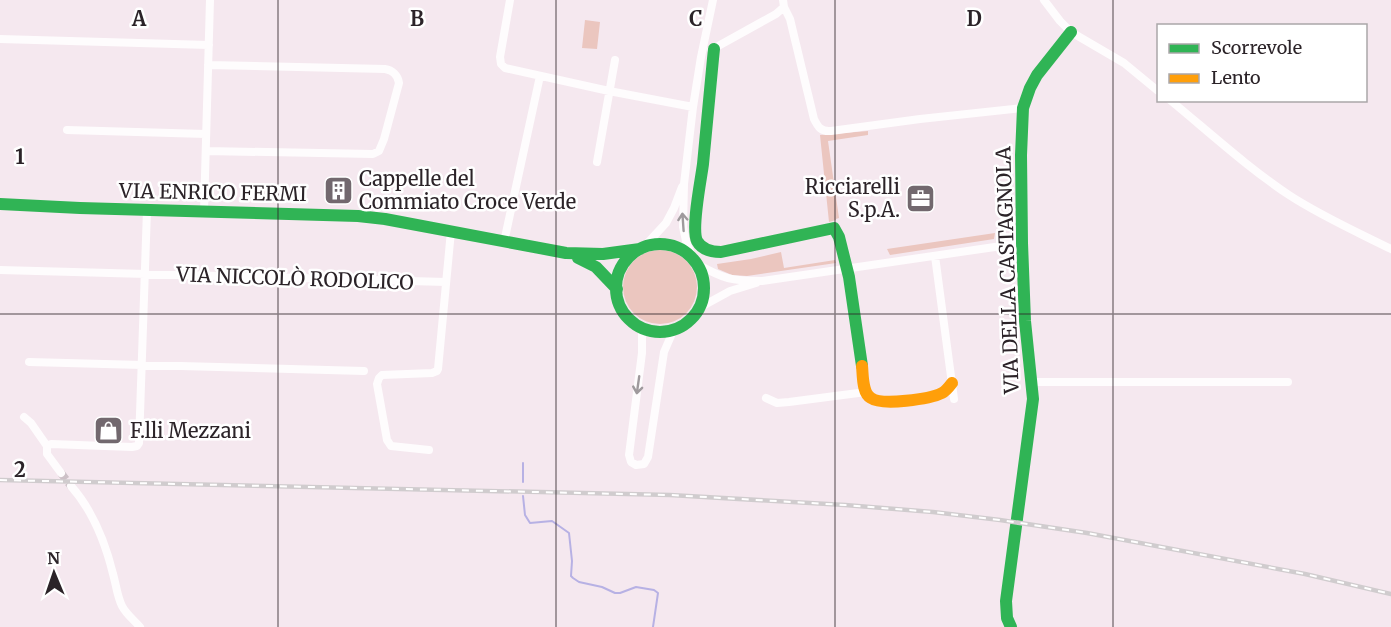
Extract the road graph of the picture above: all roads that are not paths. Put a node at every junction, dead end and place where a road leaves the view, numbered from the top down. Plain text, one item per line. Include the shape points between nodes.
1 (210, 0) edge
2 (510, 0) edge
3 (712, 0) edge
4 (1044, 0) edge
5 (784, 3) edge
6 (1071, 32) junction
7 (0, 39) edge
8 (209, 45) junction
9 (714, 49) junction
10 (701, 57) junction
11 (615, 60) dead end
12 (208, 65) junction
13 (540, 76) junction
14 (1157, 90) edge
15 (609, 92) junction
16 (1172, 102) edge
17 (693, 107) junction
18 (1023, 108) junction
19 (67, 130) dead end
20 (207, 134) junction
21 (206, 152) junction
22 (597, 162) dead end
23 (684, 184) junction
24 (0, 204) edge
25 (147, 210) junction
26 (204, 212) junction
27 (451, 231) junction
28 (504, 242) junction
29 (1022, 243) junction
30 (641, 249) junction
31 (1391, 249) edge
32 (566, 253) junction
33 (935, 256) junction
34 (695, 262) junction
35 (848, 269) junction
36 (0, 270) edge
37 (144, 273) junction
38 (762, 281) junction
39 (446, 282) junction
40 (617, 289) junction
41 (699, 308) junction
42 (642, 327) junction
43 (674, 329) junction
44 (29, 362) dead end
45 (141, 366) junction
46 (364, 371) dead end
47 (1031, 382) junction
48 (1288, 382) dead end
49 (952, 383) junction
50 (866, 392) junction
51 (766, 398) dead end
52 (954, 399) dead end
53 (24, 417) dead end
54 (47, 446) junction
55 (429, 450) dead end
56 (61, 473) tunnel mouth
57 (70, 486) tunnel mouth
58 (140, 627) edge
59 (1011, 627) edge

1 - 8 street
2 - 13 street via 501,64 506,69
3 - 10 street
4 - 6 street
5 - 9 street via 776,14
5 - 18 street via 814,119 824,131
6 - 14 street via 1124,63
6 - 18 street, VIA DELLA CASTAGNOLA via 1037,75
7 - 8 street
8 - 12 street
9 - 10 street
9 - 35 street via 695,229 697,242 707,251 720,252 834,228
10 - 17 street
11 - 15 street
12 - 20 street
12 - 21 street via 385,69 397,76 399,83 384,139 376,153
13 - 15 street
13 - 28 street
15 - 17 street
15 - 22 street
16 - 31 street via 1287,194
17 - 23 street
18 - 29 street, VIA DELLA CASTAGNOLA
19 - 20 street
20 - 21 street
21 - 26 street
23 - 30 street via 669,217
34 -> 23 street via 683,227
24 - 25 street, VIA ENRICO FERMI
25 - 26 street, VIA ENRICO FERMI
25 - 37 street
26 - 27 street, VIA ENRICO FERMI via 358,216
27 - 28 street, VIA ENRICO FERMI
27 - 39 street
28 - 32 street, VIA ENRICO FERMI
29 - 33 street
29 - 47 street, VIA DELLA CASTAGNOLA
30 - 32 street via 591,256
30 - 34 street via 670,245
30 - 40 street via 624,264
32 - 40 street via 596,267
33 - 35 street
33 - 49 street
34 - 38 street via 728,279
34 - 41 street via 704,286
35 - 38 street
35 - 50 street
36 - 37 street, VIA NICCOLÒ RODOLICO
37 - 39 street, VIA NICCOLÒ RODOLICO
37 - 45 street
38 - 41 street via 730,291
39 - 55 street via 437,371 382,375 377,384 387,440 392,446
40 - 42 street via 623,310
41 - 43 street via 688,322
42 - 43 street
42 -> 43 street via 628,455 631,462 639,465 648,457 663,356
44 - 45 street
45 - 46 street
45 - 54 street via 139,443
47 - 48 street
47 - 59 street, VIA DELLA CASTAGNOLA via 1032,404 1006,601
49 - 50 street via 939,394 886,402 871,399
49 - 52 street
50 - 51 street via 777,403
53 - 54 street
54 - 56 street via 47,454
57 - 58 street via 93,518 121,605

